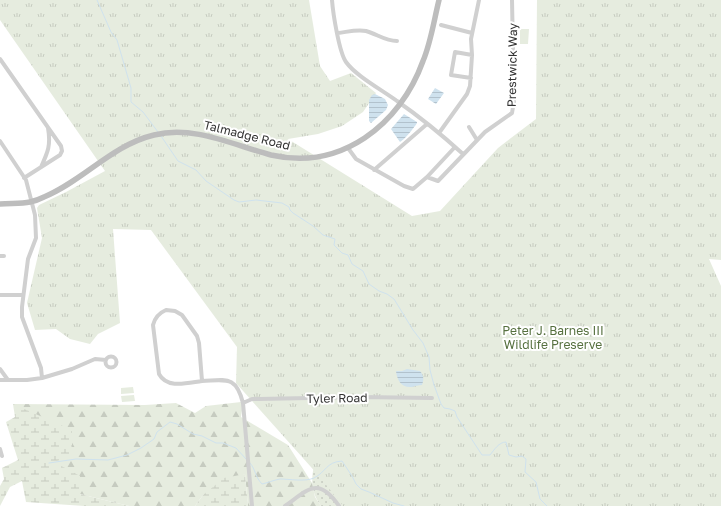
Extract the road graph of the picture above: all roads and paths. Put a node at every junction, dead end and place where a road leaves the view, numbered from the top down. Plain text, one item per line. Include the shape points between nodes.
1 (332, 0) edge
2 (439, 0) edge
3 (479, 0) edge
4 (512, 0) edge
5 (441, 25) dead end
6 (338, 33) junction
7 (472, 33) junction
8 (397, 42) dead end
9 (472, 55) junction
10 (0, 59) edge
11 (471, 78) junction
12 (401, 104) junction
13 (427, 124) junction
14 (47, 126) junction
15 (469, 127) dead end
16 (439, 133) junction
17 (477, 140) junction
18 (0, 141) edge
19 (455, 147) junction
20 (348, 148) junction
21 (463, 154) junction
22 (41, 167) junction
23 (374, 170) junction
24 (427, 177) junction
25 (24, 178) junction
26 (30, 202) junction
27 (0, 204) edge
28 (0, 295) edge
29 (22, 296) junction
30 (106, 360) dead end
31 (0, 369) edge
32 (42, 378) junction
33 (0, 380) edge
34 (8, 380) junction
35 (202, 381) junction
36 (432, 398) dead end
37 (243, 403) junction
38 (0, 449) edge
39 (2, 456) dead end
40 (252, 506) edge
41 (285, 506) edge
42 (339, 506) edge

1 - 6 street
2 - 12 street, Talmadge Road via 424,61
3 - 7 street
4 - 17 street, Prestwick Way via 512,113
5 - 7 street
6 - 8 street via 365,31
6 - 12 street via 341,52 346,62
7 - 9 street
9 - 11 street
9 - 11 street via 455,52 451,75
10 - 14 street
11 - 16 street via 467,94
12 - 13 street
12 - 20 street, Talmadge Road via 379,127
13 - 16 street
13 - 23 street
14 - 22 street via 50,147
14 - 22 street via 62,151
15 - 17 street
16 - 19 street
17 - 21 street, Prestwick Way
18 - 25 street
19 - 21 street
19 - 24 street
20 - 23 street, Prestwick Way via 356,159
20 - 26 street, Talmadge Road via 320,157 284,157 193,133 163,133 142,138 68,186
21 - 24 street, Prestwick Way via 438,181
22 - 25 street
23 - 24 street, Prestwick Way via 413,189
25 - 26 street
26 - 27 street, Talmadge Road
26 - 29 street via 36,238 28,259
28 - 29 street
29 - 32 street via 22,317 41,368
30 - 32 street via 96,358
31 - 34 street
32 - 34 street
33 - 34 street
35 - 35 street via 170,383 161,377 153,325 159,313 166,310 179,312 195,333 199,343
35 - 37 street via 231,382 238,388
36 - 37 street, Tyler Road via 259,398
37 - 40 street
38 - 39 street
41 - 42 street via 314,487 326,490

